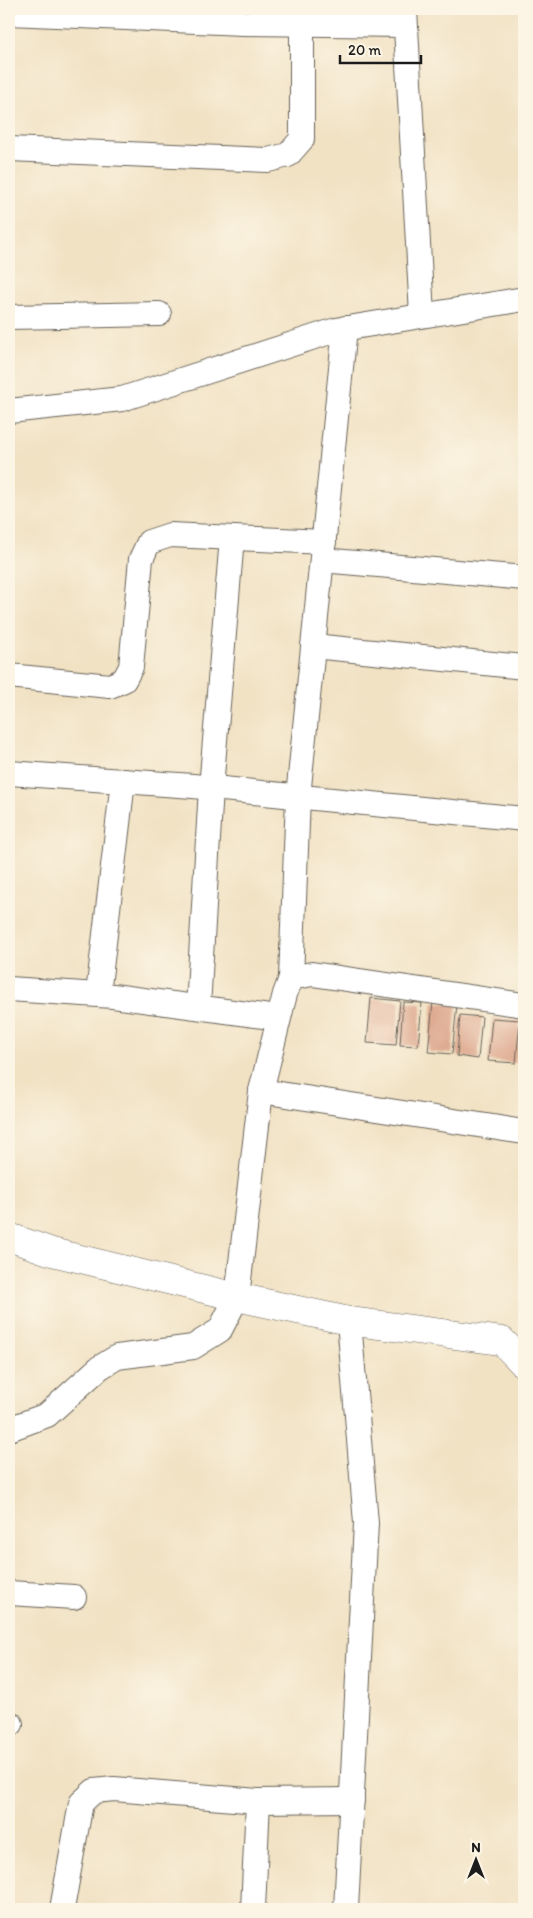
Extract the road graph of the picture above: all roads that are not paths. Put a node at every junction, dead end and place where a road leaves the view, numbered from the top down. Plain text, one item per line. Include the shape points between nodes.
1 (9, 12) edge
2 (405, 17) edge
3 (302, 24) junction
4 (9, 149) edge
5 (524, 299) edge
6 (159, 314) dead end
7 (422, 315) junction
8 (9, 317) edge
9 (345, 328) junction
10 (9, 411) edge
11 (232, 538) junction
12 (323, 551) junction
13 (524, 578) edge
14 (313, 646) junction
15 (524, 667) edge
16 (9, 676) edge
17 (9, 773) edge
18 (123, 781) junction
19 (211, 788) junction
20 (298, 797) junction
21 (524, 819) edge
22 (291, 978) junction
23 (9, 989) edge
24 (98, 994) junction
25 (524, 1004) edge
26 (198, 1007) junction
27 (278, 1018) junction
28 (261, 1091) junction
29 (524, 1132) edge
30 (9, 1238) edge
31 (238, 1297) junction
32 (349, 1321) junction
33 (513, 1344) edge
34 (524, 1364) edge
35 (9, 1429) edge
36 (9, 1593) edge
37 (74, 1597) dead end
38 (352, 1800) junction
39 (258, 1801) junction
40 (62, 1909) edge
41 (253, 1909) edge
42 (346, 1909) edge

1 - 3 street
2 - 3 street
2 - 7 street
3 - 4 street via 302,139 288,155 268,160
5 - 7 street
6 - 8 street
7 - 9 street
9 - 10 street via 122,399
9 - 12 street
11 - 12 street
11 - 16 street via 170,535 150,542 142,559 131,667 124,680 110,686
11 - 19 street
12 - 13 street
12 - 14 street
14 - 15 street
14 - 20 street
17 - 18 street
18 - 19 street
18 - 24 street
19 - 20 street
19 - 26 street
20 - 21 street
20 - 22 street
22 - 25 street via 312,974
22 - 27 street
23 - 24 street
24 - 26 street
26 - 27 street
27 - 28 street
28 - 29 street
28 - 31 street
30 - 31 main road via 52,1252
31 - 32 main road
31 - 35 street via 220,1330 194,1347 117,1357 99,1368 47,1415
32 - 33 main road
32 - 38 street via 366,1523
33 - 34 main road
36 - 37 street
38 - 39 street
38 - 42 street
39 - 40 street via 114,1789 94,1792 81,1803
39 - 41 street

